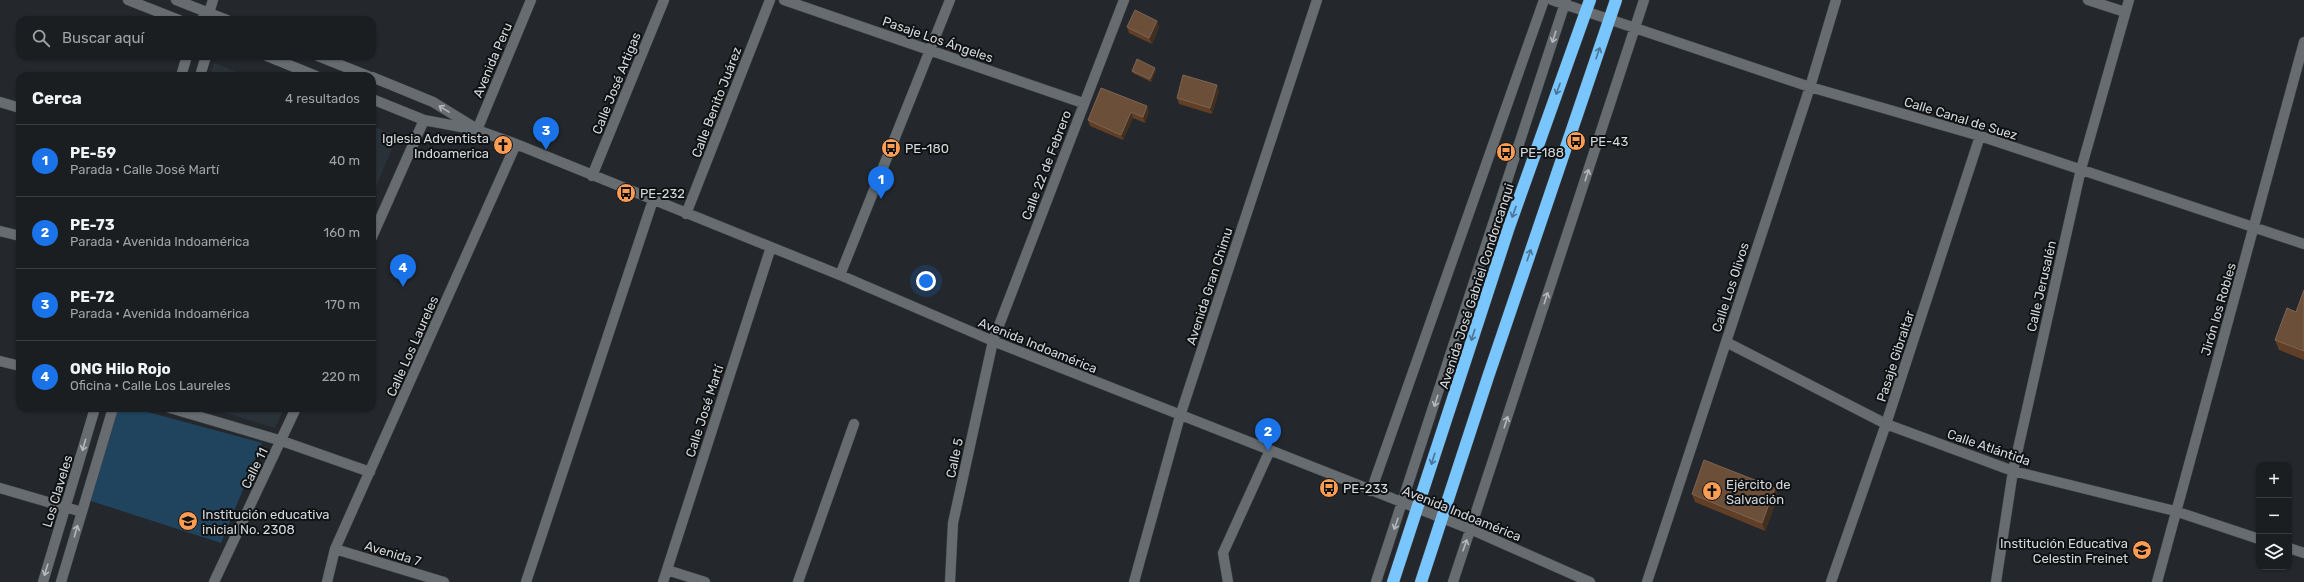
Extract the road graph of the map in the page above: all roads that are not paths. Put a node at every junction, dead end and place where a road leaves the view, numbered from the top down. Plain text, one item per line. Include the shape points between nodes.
1 (128, 0) edge
2 (176, 0) edge
3 (213, 0) edge
4 (531, 0) edge
5 (664, 0) edge
6 (770, 0) edge
7 (784, 0) edge
8 (950, 0) edge
9 (1124, 0) edge
10 (1317, 0) edge
11 (1544, 0) edge
12 (1552, 0) edge
13 (1616, 0) edge
14 (1644, 0) edge
15 (1836, 0) edge
16 (2088, 0) edge
17 (2128, 0) edge
18 (1565, 2) edge
19 (1588, 6) edge
20 (2125, 12) junction
21 (169, 16) edge
22 (204, 16) edge
23 (208, 16) edge
24 (1610, 18) junction
25 (1636, 27) junction
26 (2304, 42) edge
27 (929, 50) junction
28 (186, 60) edge
29 (205, 60) edge
30 (277, 60) edge
31 (328, 60) edge
32 (182, 72) edge
33 (201, 72) edge
34 (306, 72) edge
35 (358, 72) edge
36 (376, 80) edge
37 (1810, 87) junction
38 (376, 101) edge
39 (0, 102) edge
40 (1084, 103) junction
41 (16, 107) edge
42 (424, 120) junction
43 (477, 130) junction
44 (1980, 136) junction
45 (516, 144) junction
46 (2081, 169) junction
47 (592, 176) junction
48 (652, 200) junction
49 (686, 214) junction
50 (2255, 227) junction
51 (376, 228) edge
52 (0, 231) edge
53 (16, 235) edge
54 (2304, 244) edge
55 (770, 248) junction
56 (840, 275) junction
57 (993, 341) junction
58 (1726, 342) junction
59 (0, 361) edge
60 (16, 365) edge
61 (94, 412) edge
62 (112, 412) edge
63 (184, 412) edge
64 (294, 412) edge
65 (1180, 416) junction
66 (854, 424) dead end
67 (1886, 424) junction
68 (282, 441) junction
69 (1270, 450) junction
70 (2013, 471) junction
71 (370, 472) junction
72 (0, 488) edge
73 (1371, 491) junction
74 (1403, 503) junction
75 (66, 507) junction
76 (1417, 509) junction
77 (82, 512) junction
78 (2175, 512) junction
79 (1442, 518) junction
80 (1470, 529) junction
81 (2256, 538) edge
82 (335, 548) junction
83 (2292, 549) edge
84 (2304, 553) edge
85 (667, 570) junction
86 (43, 582) edge
87 (61, 582) edge
88 (214, 582) edge
89 (326, 582) edge
90 (444, 582) edge
91 (526, 582) edge
92 (663, 582) edge
93 (705, 582) edge
94 (798, 582) edge
95 (950, 582) edge
96 (1134, 582) edge
97 (1228, 582) edge
98 (1376, 582) edge
99 (1394, 582) edge
100 (1422, 582) edge
101 (1452, 582) edge
102 (1590, 582) edge
103 (1647, 582) edge
104 (1831, 582) edge
105 (1996, 582) edge
106 (2157, 582) edge

1 - 21 street
2 - 22 street
3 - 23 street
4 - 43 street, Avenida Peru
5 - 47 street, Calle José Artigas
6 - 49 street, Calle Benito Juárez
7 - 27 street, Pasaje Los Ángeles
8 - 27 street
9 - 40 street, Calle 22 de Febrero
10 - 65 street, Avenida Gran Chimu
11 - 73 street
12 - 18 street, Calle Canal de Suez
13 - 24 highway
14 - 25 street
15 - 37 street, Calle Los Olivos
16 - 20 street
17 - 20 street, Calle Jerusalén
18 - 19 street, Calle Canal de Suez
18 -> 74 street, Avenida José Gabriel Condorcanqui
19 - 24 street, Calle Canal de Suez
19 -> 76 highway, Avenida José Gabriel Condorcanqui via 1509,226
20 - 46 street, Calle Jerusalén
24 - 25 street, Calle Canal de Suez
79 -> 24 highway
25 - 37 street, Calle Canal de Suez
80 -> 25 street
26 - 50 street, Jirón los Robles
27 - 40 street, Pasaje Los Ángeles
27 - 56 street
28 - 32 street
29 - 33 street
30 - 34 street
31 - 35 street
43 -> 36 street, Avenida Indoamérica via 433,102
37 - 44 street, Calle Canal de Suez
37 - 58 street, Calle Los Olivos
38 - 42 street, Avenida Indoamérica
39 - 41 street
40 - 57 street, Calle 22 de Febrero
42 - 43 street, Avenida Indoamérica
42 - 51 street
43 - 45 street, Avenida Indoamérica
44 - 46 street, Calle Canal de Suez
44 - 67 street, Pasaje Gibraltar
45 - 47 street, Avenida Indoamérica
45 - 71 street, Calle Los Laureles
46 - 50 street, Calle Canal de Suez
46 - 70 street, Calle Jerusalén
47 - 48 street, Avenida Indoamérica
48 - 49 street, Avenida Indoamérica
48 - 91 street
49 - 55 street, Avenida Indoamérica
50 - 54 street, Calle Canal de Suez
50 - 78 street, Jirón los Robles
52 - 53 street
55 - 56 street, Avenida Indoamérica
55 - 85 street, Calle José Martí
56 - 57 street, Avenida Indoamérica
57 - 65 street, Avenida Indoamérica
57 - 95 street, Calle 5 via 953,523
58 - 67 street, Calle Atlántida
58 - 103 street, Calle Los Olivos
59 - 60 street
61 -> 75 street, Los Claveles
62 - 77 street
63 - 68 street
64 - 68 street, Calle 11
65 - 69 street, Avenida Indoamérica
65 - 96 street, Avenida Gran Chimu
66 - 94 street
67 - 70 street, Calle Atlántida
67 - 104 street, Pasaje Gibraltar
68 - 71 street
68 - 88 street, Calle 11
69 - 73 street, Avenida Indoamérica
69 - 97 street via 1223,553
70 - 78 street, Calle Atlántida
70 - 105 street, Calle Jerusalén
71 - 82 street, Calle Los Laureles
72 - 75 street
73 - 74 street, Avenida Indoamérica
74 - 76 street, Avenida Indoamérica
74 -> 98 street, Avenida José Gabriel Condorcanqui
75 - 77 street
75 -> 86 street, Los Claveles
76 - 79 street, Avenida Indoamérica
76 - 99 highway, Avenida José Gabriel Condorcanqui
87 -> 77 street
78 - 81 street, Calle Atlántida
78 - 106 street, Jirón los Robles
79 - 80 street, Avenida Indoamérica
79 - 100 highway
101 -> 80 street
80 - 102 street, Avenida Indoamérica
82 - 89 street, Calle Los Laureles
82 - 90 street, Avenida 7
83 - 84 street
85 - 92 street, Calle José Martí
85 - 93 street

